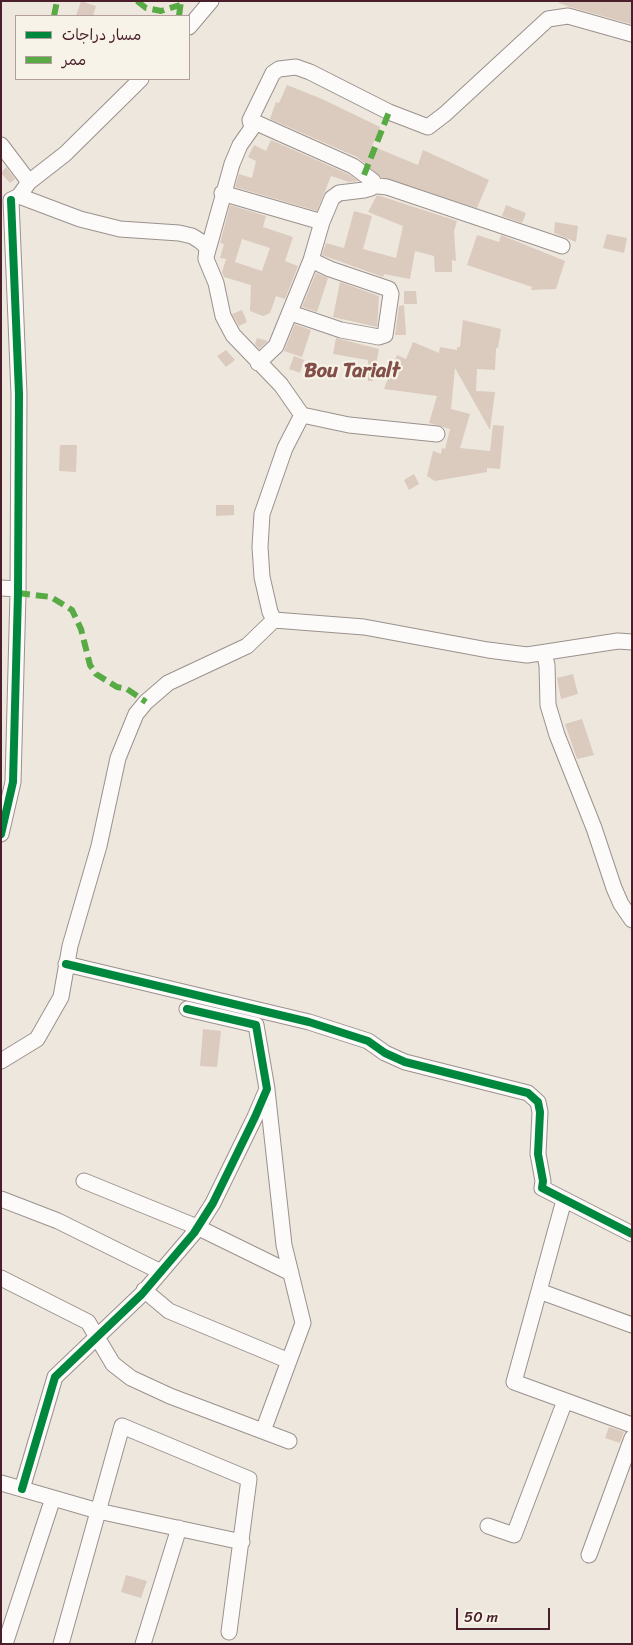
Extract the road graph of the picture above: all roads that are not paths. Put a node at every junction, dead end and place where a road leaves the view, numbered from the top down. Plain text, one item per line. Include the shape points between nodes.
1 (211, 1) edge
2 (190, 26) edge
3 (632, 34) edge
4 (140, 80) edge
5 (250, 120) junction
6 (1, 145) edge
7 (29, 182) junction
8 (370, 185) junction
9 (222, 193) junction
10 (11, 199) edge
11 (322, 222) junction
12 (562, 246) dead end
13 (206, 259) junction
14 (311, 260) junction
15 (291, 313) junction
16 (258, 363) junction
17 (302, 415) junction
18 (437, 434) dead end
19 (1, 588) edge
20 (18, 589) junction
21 (274, 620) junction
22 (632, 642) edge
23 (544, 653) junction
24 (1, 834) edge
25 (632, 920) edge
26 (66, 964) junction
27 (187, 1009) dead end
28 (1, 1061) edge
29 (267, 1089) junction
30 (84, 1181) dead end
31 (1, 1199) edge
32 (564, 1200) junction
33 (197, 1228) junction
34 (632, 1234) edge
35 (161, 1272) junction
36 (291, 1273) junction
37 (1, 1278) edge
38 (144, 1290) junction
39 (539, 1291) junction
40 (632, 1325) edge
41 (97, 1336) junction
42 (289, 1361) junction
43 (565, 1400) junction
44 (632, 1425) edge
45 (263, 1431) junction
46 (632, 1438) edge
47 (289, 1441) dead end
48 (625, 1475) edge
49 (1, 1483) edge
50 (22, 1489) junction
51 (53, 1498) junction
52 (98, 1511) junction
53 (488, 1526) dead end
54 (179, 1528) junction
55 (242, 1542) junction
56 (589, 1555) dead end
57 (229, 1632) dead end
58 (5, 1644) edge
59 (60, 1644) edge
60 (143, 1644) edge

1 - 2 street
3 - 5 street via 568,16 548,19 428,127 296,67 273,73
4 - 7 street via 65,154
5 - 8 street via 353,166 372,181 374,184
5 - 9 street via 252,128 240,145
6 - 7 street
7 - 10 street
8 - 11 street via 364,190 345,191 334,196
8 - 12 street via 388,187
9 - 11 street
9 - 13 street
10 - 13 street via 120,229 192,236 207,247
10 - 20 street via 19,394
11 - 14 street
13 - 16 street via 227,324
14 - 15 street
14 - 15 street via 389,289 391,294 384,335 379,337 340,330
15 - 16 street via 276,346
16 - 17 street via 281,385
17 - 18 street
17 - 21 street via 285,448 262,514 262,577
19 - 20 street
20 - 24 street via 13,782
21 - 23 street via 364,627 527,655
21 - 26 street via 247,646 168,683 136,714 118,758
22 - 23 street via 618,641
23 - 25 street via 548,705 557,735 614,888
26 - 28 street via 61,997 42,1032 28,1045
26 - 32 street via 309,1022 368,1041 405,1062 528,1093 538,1102 540,1112 538,1154 542,1188
27 - 29 street via 256,1025
29 - 33 street via 256,1118
29 - 36 street via 284,1245
30 - 33 street
31 - 35 street via 58,1221
32 - 34 street
32 - 39 street
33 - 35 street
33 - 36 street
35 - 38 street
36 - 42 street via 303,1322
37 - 41 street via 88,1322
38 - 41 street
38 - 42 street via 169,1311
39 - 40 street
39 - 43 street via 514,1382
41 - 45 street via 113,1364 131,1378
41 - 50 street via 55,1377
42 - 45 street
43 - 44 street
43 - 53 street via 514,1535
45 - 47 street
46 - 48 street
48 - 56 street
49 - 50 street
50 - 51 street
51 - 52 street
51 - 58 street
52 - 54 street
52 - 55 street via 122,1426 249,1479
52 - 59 street
54 - 55 street
54 - 60 street
55 - 57 street

